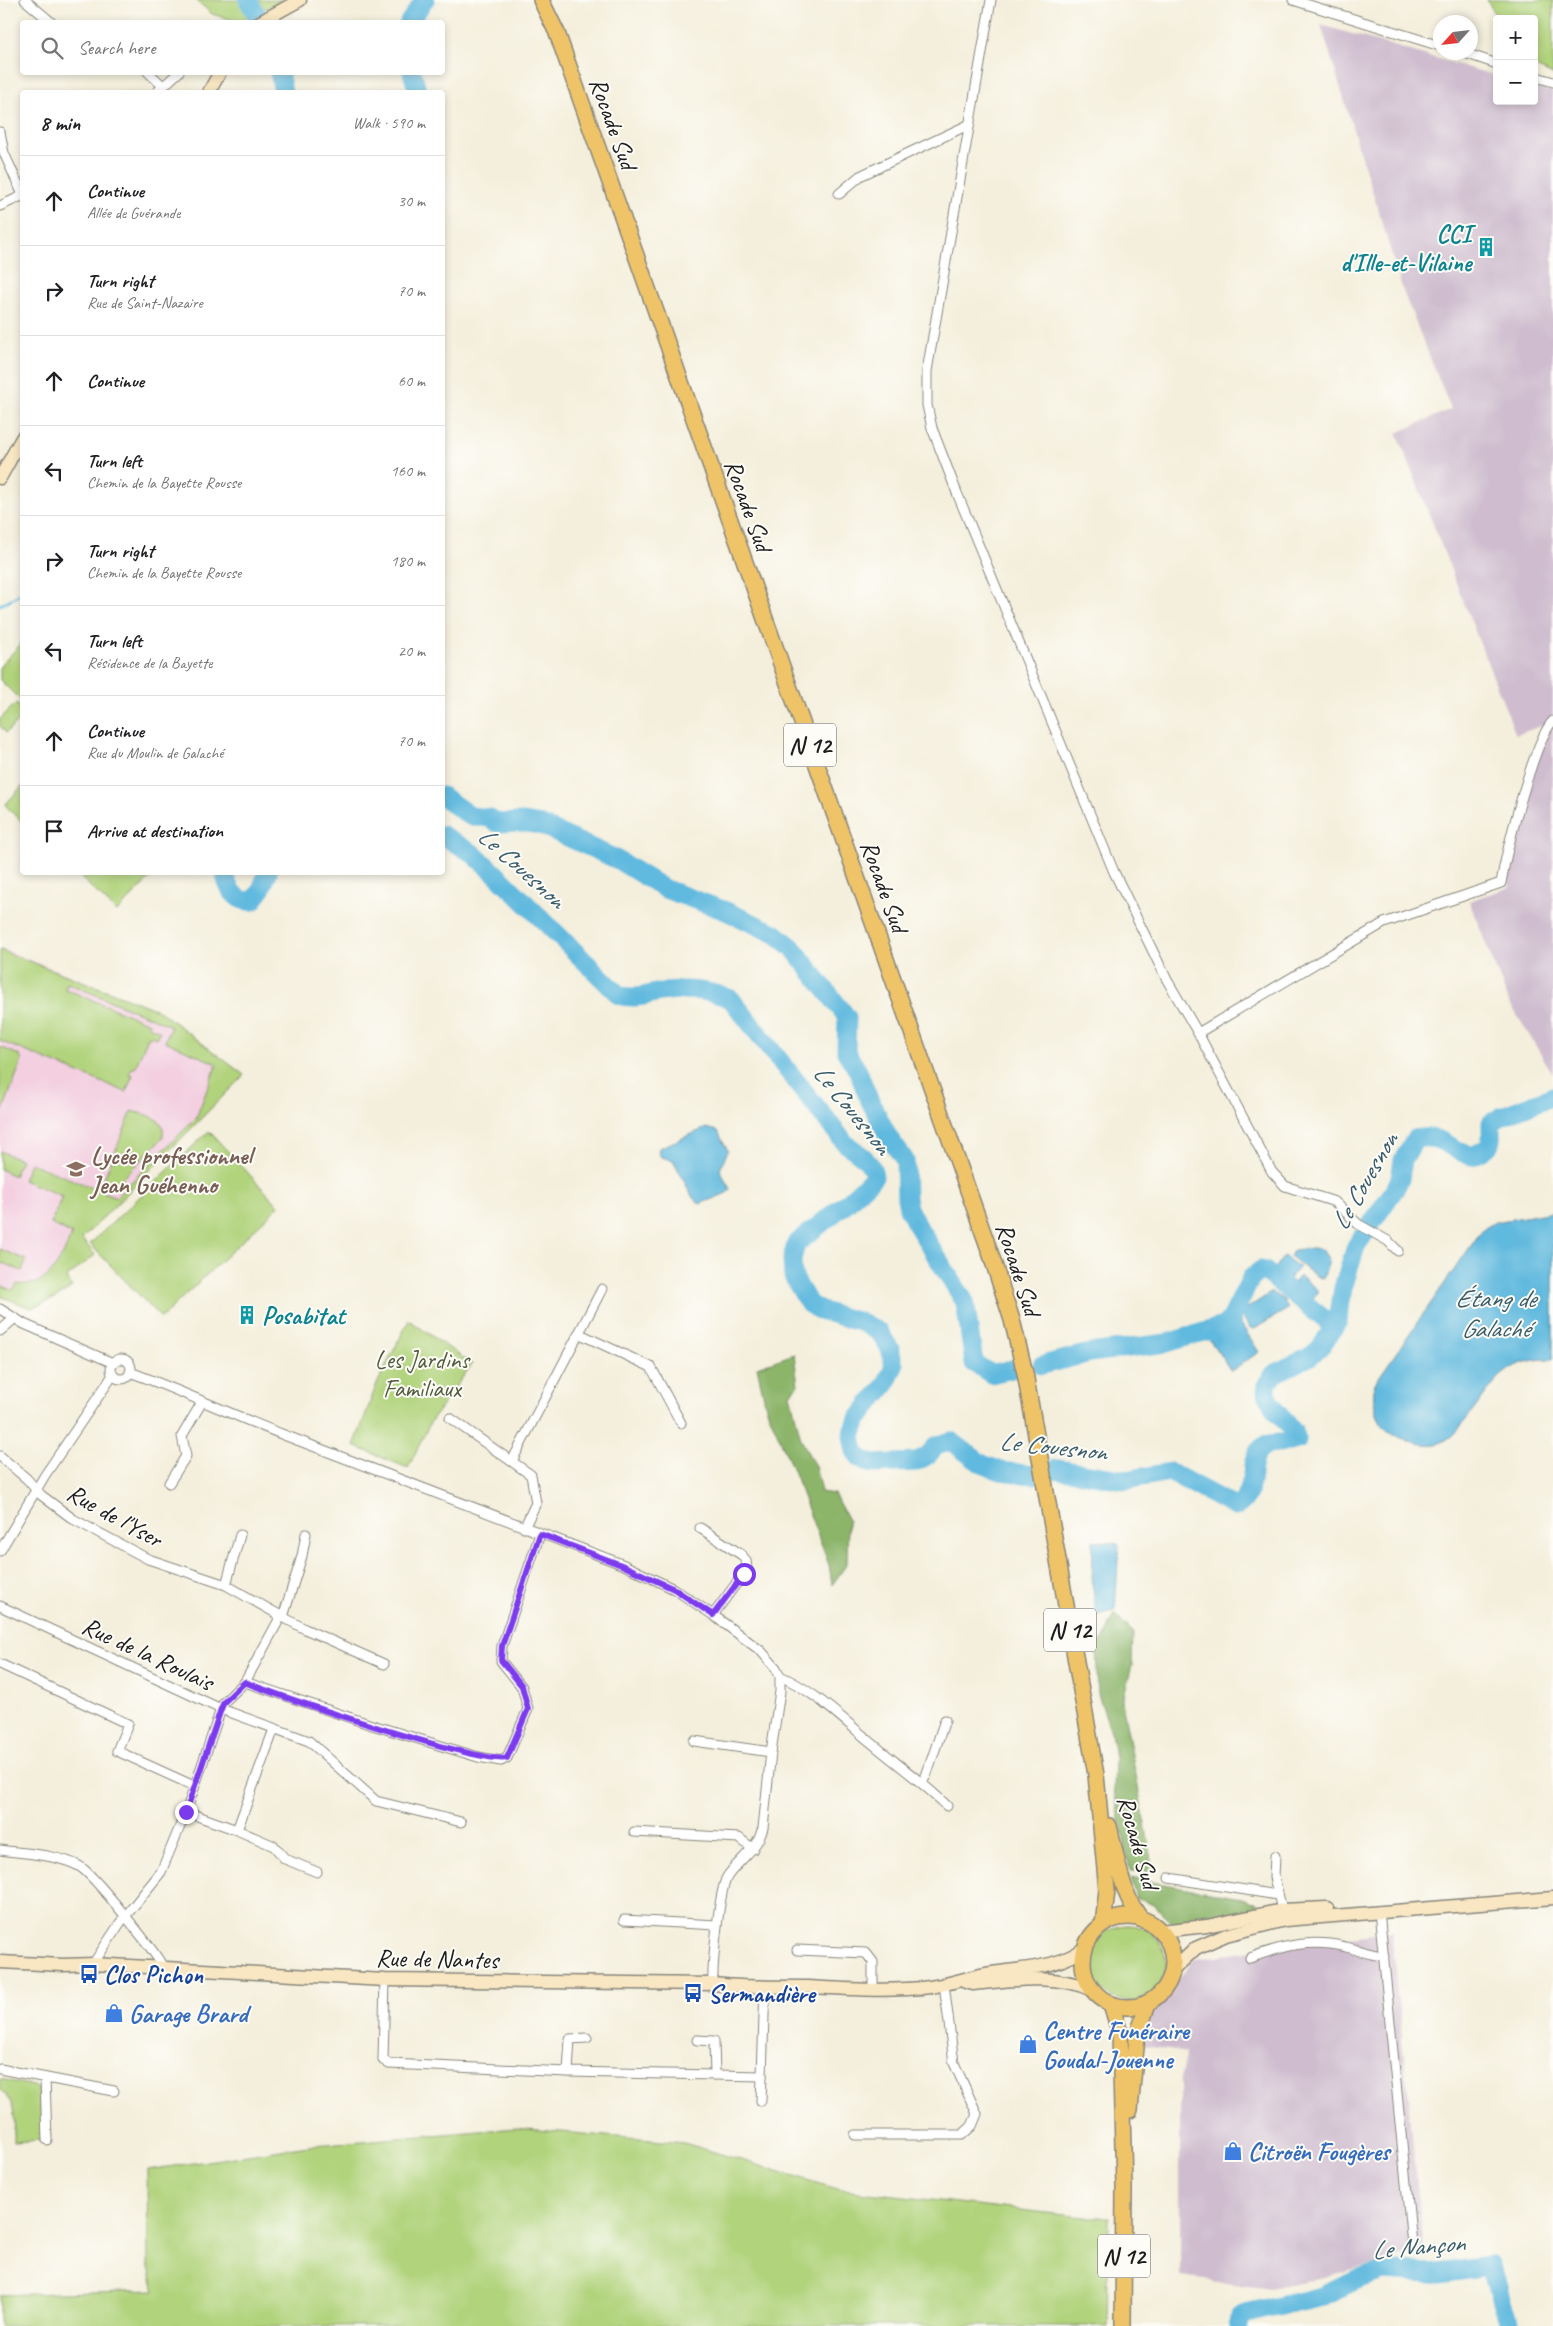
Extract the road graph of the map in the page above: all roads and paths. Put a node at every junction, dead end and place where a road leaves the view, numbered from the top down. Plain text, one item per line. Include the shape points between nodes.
1 (25, 0) edge
2 (300, 0) edge
3 (541, 0) edge
4 (548, 0) edge
5 (991, 0) edge
6 (1294, 0) edge
7 (49, 20) edge
8 (264, 20) edge
9 (556, 34) junction
10 (1433, 44) edge
11 (1478, 57) edge
12 (1493, 63) edge
13 (150, 75) edge
14 (176, 75) edge
15 (212, 75) edge
16 (218, 75) edge
17 (1538, 77) edge
18 (1553, 82) edge
19 (160, 89) edge
20 (210, 90) edge
21 (211, 90) edge
22 (968, 126) junction
23 (0, 132) edge
24 (20, 190) edge
25 (839, 194) dead end
26 (20, 195) edge
27 (0, 206) edge
28 (20, 442) edge
29 (0, 478) edge
30 (1553, 721) edge
31 (1198, 1033) junction
32 (1398, 1251) dead end
33 (602, 1289) dead end
34 (0, 1309) edge
35 (15, 1318) junction
36 (0, 1331) edge
37 (580, 1334) junction
38 (113, 1363) junction
39 (130, 1372) junction
40 (113, 1375) junction
41 (202, 1402) junction
42 (450, 1418) dead end
43 (681, 1423) dead end
44 (0, 1456) edge
45 (512, 1461) junction
46 (169, 1483) dead end
47 (36, 1490) junction
48 (524, 1528) junction
49 (700, 1528) dead end
50 (306, 1534) dead end
51 (540, 1534) junction
52 (240, 1535) dead end
53 (0, 1551) edge
54 (226, 1585) junction
55 (0, 1606) edge
56 (713, 1615) junction
57 (282, 1616) junction
58 (0, 1664) edge
59 (384, 1664) dead end
60 (780, 1676) junction
61 (245, 1682) junction
62 (221, 1709) junction
63 (944, 1720) dead end
64 (274, 1729) junction
65 (694, 1741) dead end
66 (771, 1752) junction
67 (1096, 1775) junction
68 (922, 1781) junction
69 (194, 1786) junction
70 (947, 1806) dead end
71 (186, 1812) junction
72 (461, 1822) dead end
73 (237, 1830) junction
74 (634, 1832) dead end
75 (753, 1849) junction
76 (0, 1850) edge
77 (1275, 1856) dead end
78 (317, 1872) dead end
79 (1169, 1878) dead end
80 (1278, 1895) junction
81 (1553, 1898) edge
82 (1282, 1910) junction
83 (1379, 1911) junction
84 (125, 1917) junction
85 (624, 1920) dead end
86 (1142, 1920) junction
87 (1273, 1922) junction
88 (717, 1925) junction
89 (1103, 1925) junction
90 (1160, 1931) junction
91 (1086, 1947) junction
92 (797, 1950) dead end
93 (1384, 1956) junction
94 (1250, 1958) dead end
95 (0, 1962) edge
96 (93, 1964) junction
97 (164, 1970) junction
98 (1173, 1970) junction
99 (385, 1980) junction
100 (962, 1981) junction
101 (713, 1984) junction
102 (944, 1984) junction
103 (765, 1986) junction
104 (873, 1989) junction
105 (1093, 1990) junction
106 (1148, 2003) junction
107 (1111, 2004) junction
108 (587, 2038) dead end
109 (697, 2040) dead end
110 (0, 2068) edge
111 (568, 2072) junction
112 (715, 2075) junction
113 (762, 2076) junction
114 (45, 2078) junction
115 (114, 2091) dead end
116 (761, 2101) dead end
117 (855, 2135) dead end
118 (47, 2140) dead end
119 (1124, 2186) junction
120 (1412, 2244) dead end
121 (1123, 2326) edge

1 - 7 street
2 - 8 main road
3 - 9 main road, Rocade Sud / N 12
4 - 9 main road, Rocade Sud / N 12
5 - 22 street
6 - 10 street
9 - 67 main road, Rocade Sud / N 12 via 1012,1320 1025,1373
11 - 12 street
13 - 19 street
14 - 19 street
15 - 20 main road
16 - 21 main road
17 - 18 street
22 - 25 street via 860,176
22 - 31 street via 927,371 927,405 932,428 1114,872 1167,980
23 - 24 street via 4,154
26 - 27 street
28 - 29 main road
30 - 31 street via 1543,735 1534,758 1501,883 1384,923
31 - 32 street via 1272,1172 1285,1186 1335,1202 1358,1224
33 - 37 street
34 - 35 street
35 - 36 street
35 - 38 street
37 - 43 street via 651,1367
37 - 45 street
38 - 39 street via 123,1360 129,1364
38 - 40 street
39 - 40 street via 121,1379
39 - 41 street
40 - 47 street
41 - 46 street via 182,1436 186,1456
41 - 48 street
42 - 45 street
44 - 47 street, Rue de l'Yser
45 - 48 street via 531,1475 536,1504
47 - 53 street
47 - 54 street, Rue de l'Yser via 73,1519 148,1559
48 - 51 street
49 - 56 street via 742,1555 746,1561 747,1570
50 - 57 street
51 - 56 street via 674,1589
51 - 61 street via 502,1646 501,1660 522,1686 528,1709 507,1758 478,1756
52 - 54 street
54 - 57 street, Rue de l'Yser
55 - 62 street, Rue de la Roulais
56 - 60 street via 770,1659
57 - 59 street, Rue de l'Yser
57 - 61 street
58 - 69 street via 128,1724 117,1751
60 - 66 street
60 - 68 street via 801,1685
61 - 62 street
62 - 64 street, Rue de la Roulais
62 - 69 street
63 - 68 street
64 - 72 street, Rue de la Roulais via 309,1741 376,1801
64 - 73 street
65 - 66 street
66 - 75 street via 763,1828
67 - 86 main road, Rocade Sud / N 12 via 1126,1890
67 - 89 main road, Rocade Sud / N 12 via 1107,1890
68 - 70 street
69 - 71 street
71 - 73 street
71 - 84 street via 161,1872
73 - 78 street via 274,1846 285,1859
74 - 75 street via 739,1838
75 - 88 street via 726,1878
76 - 84 street via 60,1859 81,1867
77 - 80 street via 1274,1877
79 - 80 street
80 - 82 street
81 - 83 main road
82 - 83 main road via 1356,1907
82 - 87 main road
82 - 90 main road via 1207,1926
83 - 87 main road
83 - 93 street
84 - 96 street
84 - 97 street via 151,1948
85 - 88 street
86 - 89 main road via 1118,1919
86 - 90 main road
87 - 98 main road via 1226,1935 1196,1948
88 - 101 street
89 - 91 main road
90 - 98 main road via 1171,1949
91 - 100 main road, Rue de Nantes via 1064,1961 976,1975
91 - 105 main road via 1084,1969
92 - 104 street via 866,1953 873,1962
93 - 94 street via 1367,1955 1317,1941 1280,1946
93 - 120 street
95 - 96 main road, Rue de Nantes via 63,1966
96 - 97 main road, Rue de Nantes
97 - 99 main road, Rue de Nantes
98 - 106 main road via 1164,1989
99 - 101 main road, Rue de Nantes
99 - 111 street via 383,2060 389,2064
100 - 102 main road, Rue de Nantes
100 - 105 main road, Rue de Nantes via 973,1984 1066,1980
101 - 103 main road, Rue de Nantes
102 - 104 main road, Rue de Nantes
102 - 117 street via 954,2064 977,2114 972,2126 962,2135
103 - 104 main road, Rue de Nantes
103 - 113 street
105 - 107 main road
106 - 107 main road via 1130,2007
106 - 119 main road, N 12 via 1137,2037
107 - 119 main road, N 12 via 1120,2034
108 - 111 street via 570,2039
109 - 112 street via 714,2041
110 - 114 street
111 - 112 street
112 - 113 street
113 - 116 street
114 - 115 street
114 - 118 street
119 - 121 main road, N 12

